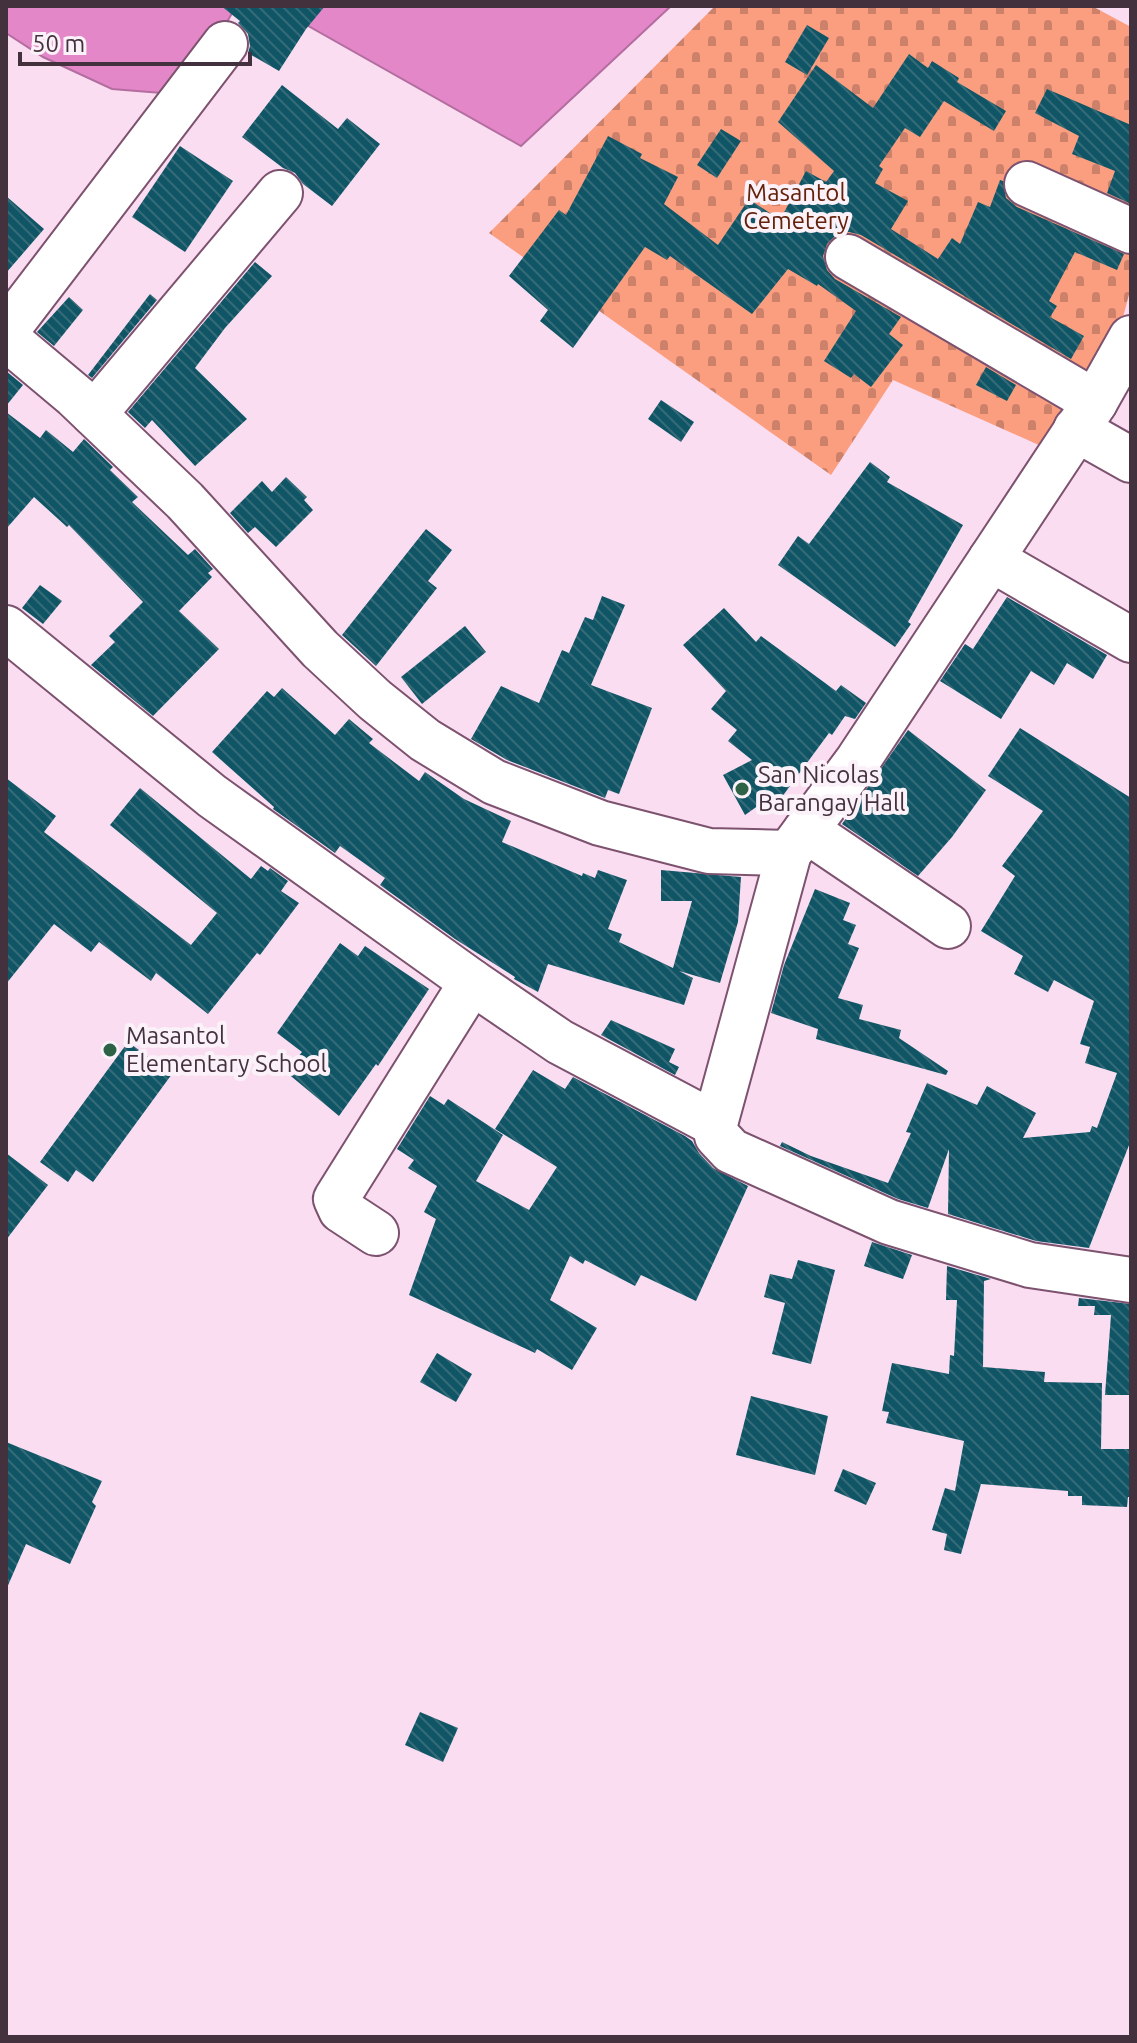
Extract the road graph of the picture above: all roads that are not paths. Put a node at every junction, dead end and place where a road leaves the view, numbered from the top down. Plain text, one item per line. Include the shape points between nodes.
1 (225, 44) dead end
2 (1027, 184) dead end
3 (280, 193) dead end
4 (1131, 231) edge
5 (848, 257) dead end
6 (6, 331) edge
7 (6, 338) edge
8 (1131, 338) edge
9 (94, 414) junction
10 (1086, 416) junction
11 (1131, 460) edge
12 (991, 559) junction
13 (6, 628) edge
14 (1131, 640) edge
15 (798, 842) junction
16 (948, 926) dead end
17 (472, 982) junction
18 (715, 1124) junction
19 (376, 1233) dead end
20 (1131, 1280) edge

1 - 6 street
2 - 4 street
3 - 9 street
5 - 10 street
7 - 9 street
8 - 10 street
9 - 15 street via 375,700 425,740 494,782 600,823 709,851
10 - 11 street
10 - 12 street
12 - 14 street
12 - 15 street
13 - 17 street via 212,796
15 - 16 street
15 - 18 street
17 - 18 street via 560,1042
17 - 19 street via 336,1199 341,1210
18 - 20 street via 717,1136 731,1151 889,1222 1030,1265

